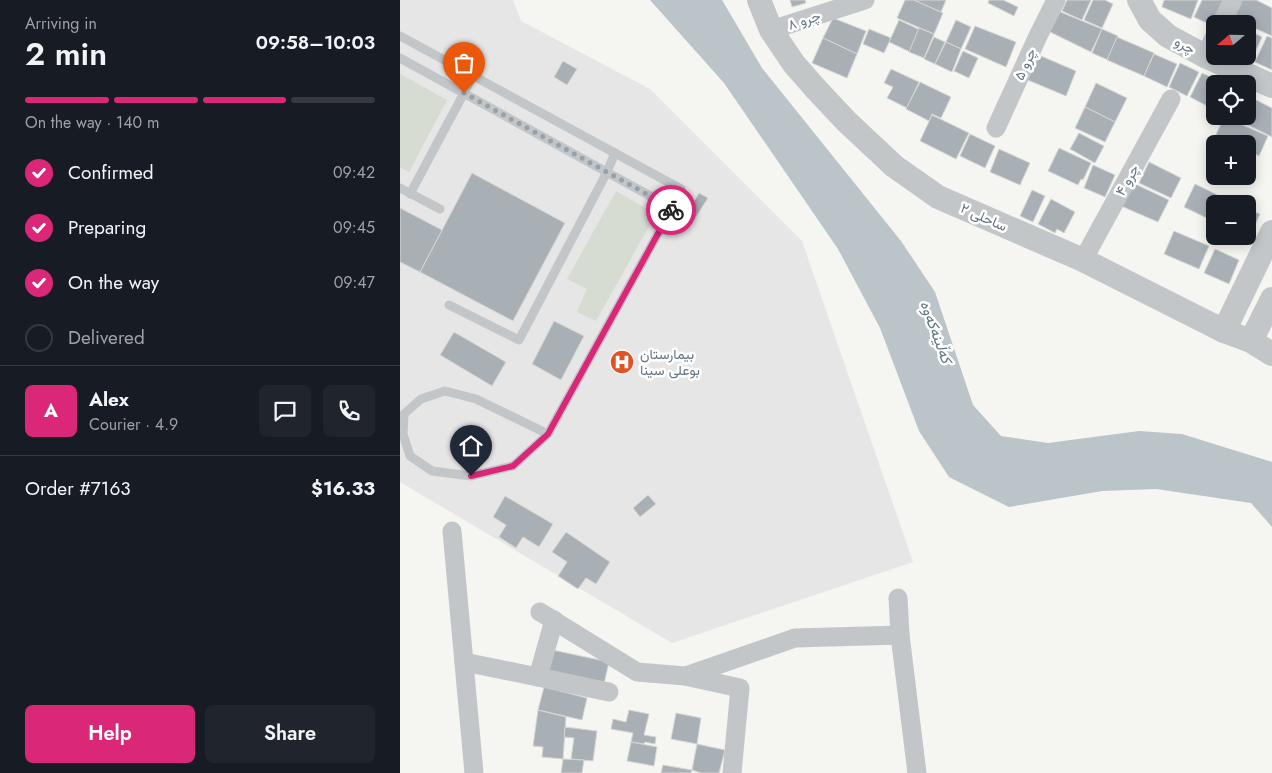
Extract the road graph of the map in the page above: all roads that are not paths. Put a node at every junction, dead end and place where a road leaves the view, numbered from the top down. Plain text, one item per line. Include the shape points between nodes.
1 (759, 0) edge
2 (865, 0) edge
3 (1056, 0) edge
4 (1139, 0) edge
5 (1233, 0) edge
6 (1226, 15) edge
7 (771, 30) junction
8 (400, 36) edge
9 (1206, 45) edge
10 (400, 58) edge
11 (1239, 65) edge
12 (473, 76) junction
13 (1272, 86) edge
14 (464, 93) junction
15 (1171, 99) dead end
16 (996, 128) dead end
17 (615, 153) junction
18 (607, 172) junction
19 (400, 188) edge
20 (410, 194) junction
21 (672, 208) junction
22 (440, 209) dead end
23 (1272, 232) edge
24 (1083, 260) junction
25 (1272, 299) edge
26 (449, 306) dead end
27 (1224, 331) junction
28 (1251, 341) junction
29 (1272, 354) edge
30 (548, 434) junction
31 (452, 531) dead end
32 (898, 598) dead end
33 (900, 635) junction
34 (464, 662) junction
35 (685, 676) junction
36 (538, 677) junction
37 (610, 692) dead end
38 (474, 773) edge
39 (732, 773) edge
40 (917, 773) edge

1 - 7 street, ساحلی ۲
2 - 7 street, چرو ۸
3 - 16 street, چرو ۵
4 - 9 street, چرو via 1150,20 1168,36
5 - 6 street
7 - 24 street, ساحلی ۲ via 816,89 894,166 938,197
8 - 12 lane
10 - 14 lane
11 - 13 street, چرو
12 - 14 lane
12 - 17 lane
14 - 18 lane
14 - 20 lane
15 - 24 street, چرو ۴
17 - 18 lane
17 - 21 lane via 681,189
18 - 21 lane
18 - 26 lane via 519,340
19 - 20 lane
20 - 22 lane
21 - 30 lane
23 - 27 street
24 - 27 street, ساحلی ۲
25 - 28 street
27 - 28 street, ساحلی ۲
28 - 29 street, ساحلی ۲
30 - 30 lane via 513,466 471,476 432,470 410,456 402,434 404,414 421,399 444,391 476,399
31 - 34 street
32 - 33 street
33 - 35 street via 795,638
33 - 40 street
34 - 36 street
34 - 38 street
35 - 36 street via 637,672 547,616
35 - 39 street via 740,688
36 - 37 street

